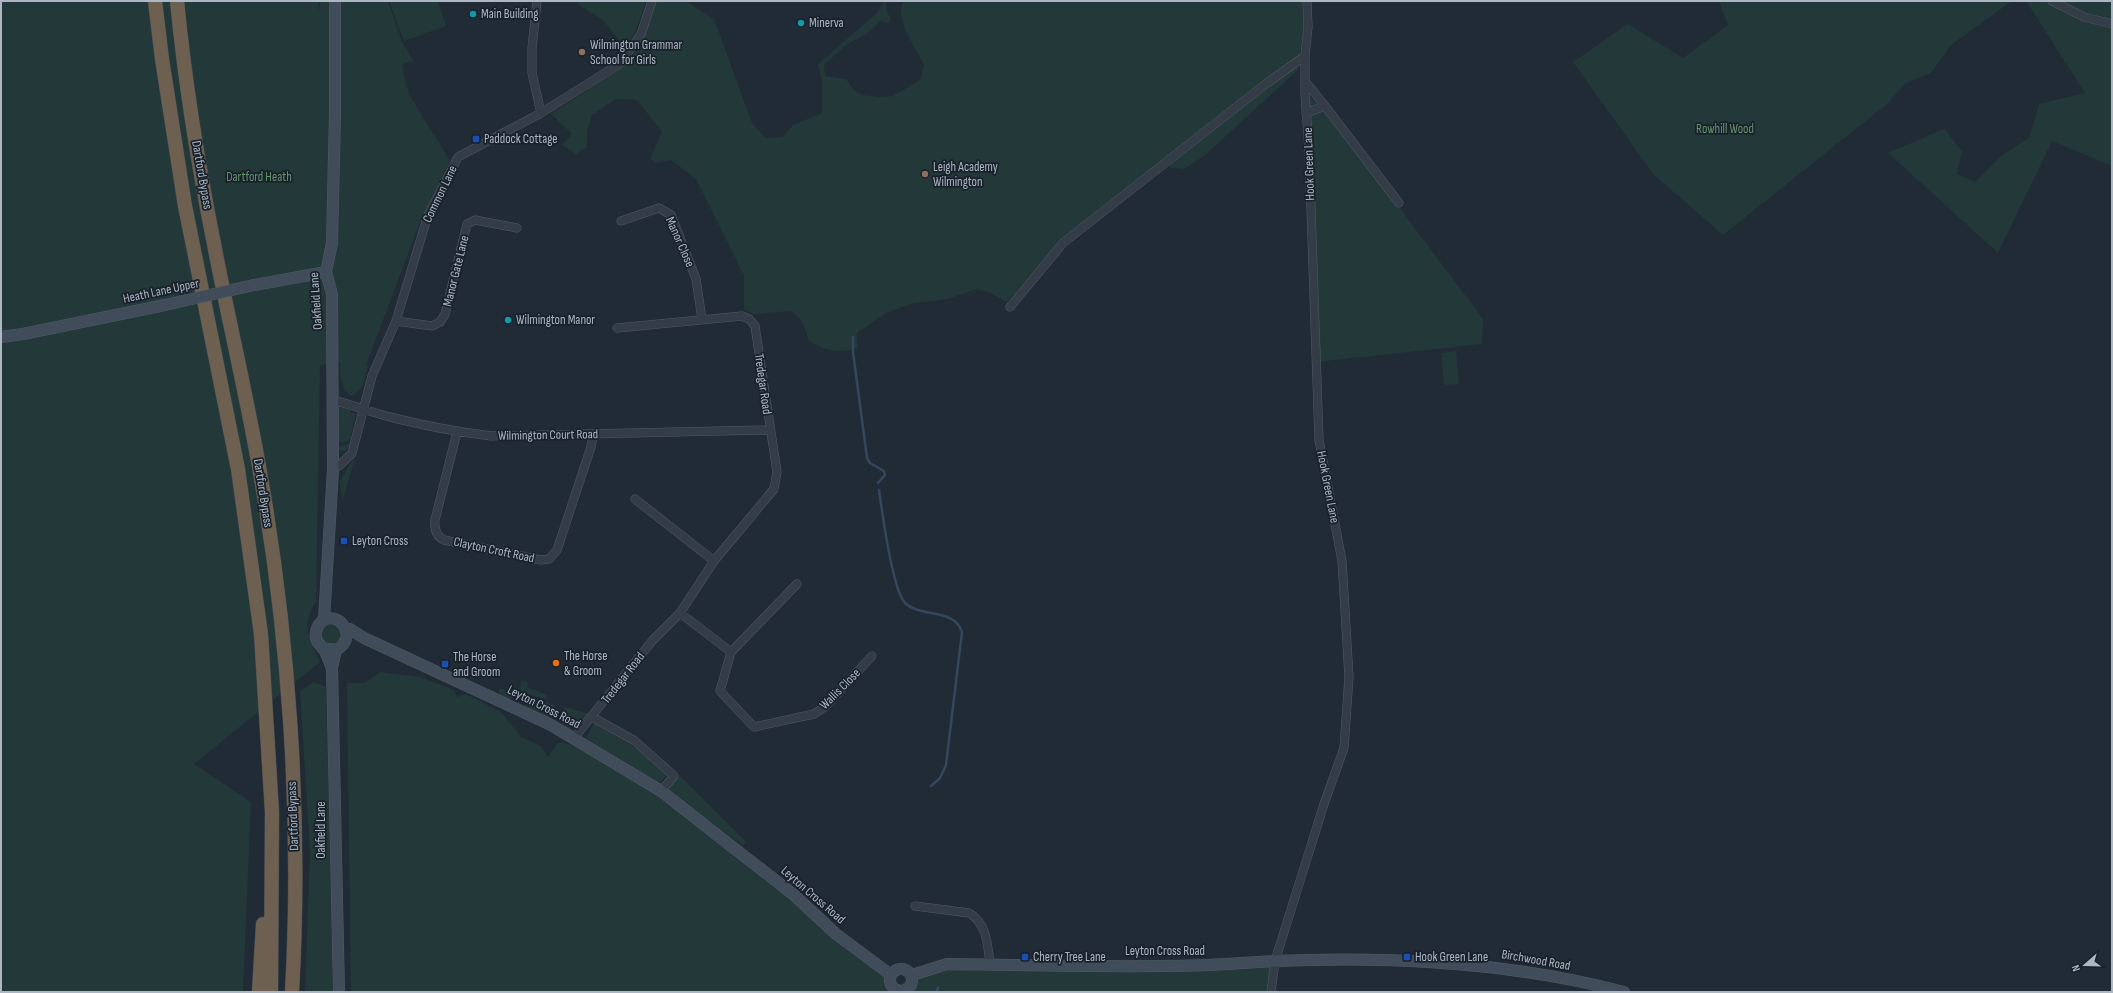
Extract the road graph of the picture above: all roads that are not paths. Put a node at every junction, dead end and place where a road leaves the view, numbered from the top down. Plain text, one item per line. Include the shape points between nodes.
1 (155, 1) edge
2 (176, 1) edge
3 (335, 1) edge
4 (537, 1) edge
5 (652, 1) edge
6 (1307, 1) edge
7 (2052, 1) edge
8 (2112, 24) edge
9 (1305, 56) junction
10 (1305, 81) junction
11 (1325, 106) junction
12 (541, 113) junction
13 (1306, 113) junction
14 (1399, 203) dead end
15 (622, 221) dead end
16 (517, 228) dead end
17 (326, 272) junction
18 (1010, 307) dead end
19 (702, 319) junction
20 (396, 321) junction
21 (617, 328) dead end
22 (1, 337) edge
23 (332, 400) junction
24 (364, 409) junction
25 (769, 430) junction
26 (457, 432) junction
27 (593, 435) junction
28 (333, 469) junction
29 (635, 499) dead end
30 (714, 562) junction
31 (797, 584) dead end
32 (326, 599) junction
33 (680, 613) junction
34 (324, 620) junction
35 (336, 620) junction
36 (346, 630) junction
37 (364, 638) junction
38 (340, 646) junction
39 (322, 648) junction
40 (731, 652) junction
41 (872, 656) dead end
42 (332, 668) junction
43 (592, 716) junction
44 (574, 738) junction
45 (661, 791) junction
46 (272, 812) junction
47 (915, 906) dead end
48 (1275, 961) junction
49 (990, 965) junction
50 (891, 975) junction
51 (912, 975) junction
52 (259, 992) edge
53 (271, 992) edge
54 (293, 992) edge
55 (339, 992) edge
56 (898, 992) edge
57 (1271, 992) edge
58 (1624, 992) edge

1 - 46 highway, Dartford Bypass via 184,199 234,447 252,556 265,688
2 - 54 highway, Dartford Bypass via 191,116 258,463 273,554 286,682 294,810
3 - 17 street, Oakfield Lane via 332,243
4 - 12 street via 532,74
5 - 12 street, Common Lane via 640,34 621,63
6 - 9 street, Hook Green Lane
7 - 8 street via 2084,17
9 - 10 street, Hook Green Lane
9 - 18 street via 1063,243
10 - 11 street
10 - 13 street, Hook Green Lane
11 - 13 street
11 - 14 street
12 - 20 street, Common Lane via 458,157 428,214
13 - 48 street, Hook Green Lane via 1319,440 1342,560 1349,676 1344,748
15 - 19 street, Manor Close via 659,208 671,215 696,279
16 - 20 street, Manor Gate Lane via 475,220 467,224 445,314 440,322 432,326
17 - 22 street, Heath Lane Upper, bridge
17 - 23 street, Oakfield Lane via 332,294
19 - 21 street, Tredegar Road
19 - 25 street, Tredegar Road via 742,316 750,319 755,326
20 - 24 street, Common Lane via 372,376
23 - 24 street, Wilmington Court Road
23 - 28 street, Oakfield Lane
24 - 26 street, Wilmington Court Road
24 - 28 street, Common Lane via 352,453
25 - 27 street, Wilmington Court Road
25 - 30 street, Tredegar Road via 777,472 774,489
26 - 27 street, Wilmington Court Road via 491,436
26 - 27 street, Clayton Croft Road via 435,520 437,534 444,540 541,560 549,559 558,550
28 - 32 street, Oakfield Lane
29 - 30 street
30 - 33 street, Tredegar Road
31 - 40 street, Wallis Close
32 - 34 street, Oakfield Lane
32 - 35 street, Oakfield Lane
33 - 40 street
33 - 43 street, Tredegar Road via 652,641
34 - 35 street
34 - 39 street, Oakfield Lane via 316,628 315,634
35 - 36 street, Oakfield Lane via 342,623
36 - 37 street, Leyton Cross Road via 350,629
36 - 38 street, Oakfield Lane via 347,634
37 - 38 street
37 - 44 street, Leyton Cross Road via 458,680
38 - 39 street via 327,650
38 - 42 street, Oakfield Lane
39 - 42 street, Oakfield Lane
40 - 41 street, Wallis Close via 720,691 754,727 814,714 826,706
42 - 55 street, Oakfield Lane
43 - 44 street, Tredegar Road
43 - 45 street, Leyton Cross Road via 635,741 674,776
44 - 45 street, Leyton Cross Road
45 - 50 street, Leyton Cross Road via 782,886 836,934
46 - 52 highway
46 - 53 highway, Dartford Bypass
47 - 49 street via 970,913 977,917 983,928
48 - 49 street, Leyton Cross Road via 1210,965
48 - 57 street, Hook Green Lane
48 - 58 street, Birchwood Road via 1374,960 1491,966 1554,976
49 - 51 street, Leyton Cross Road via 947,964
50 - 51 street via 902,968
50 - 56 street, Leyton Cross Road via 892,985
51 - 56 street, Leyton Cross Road via 910,987

